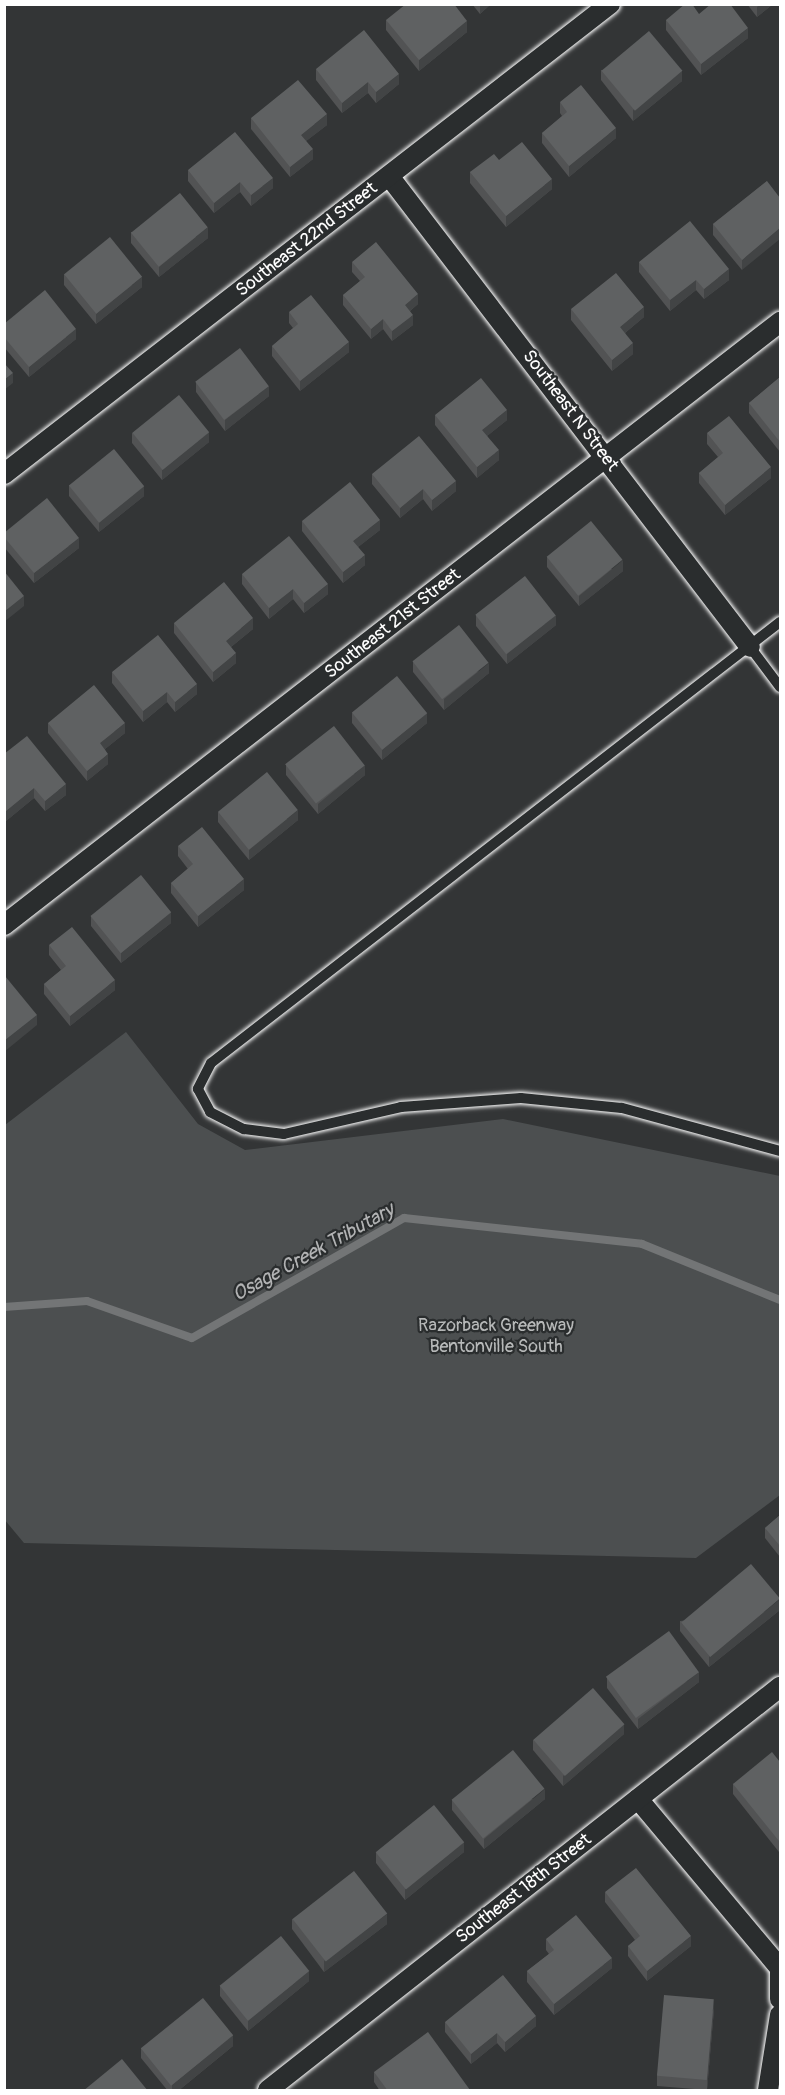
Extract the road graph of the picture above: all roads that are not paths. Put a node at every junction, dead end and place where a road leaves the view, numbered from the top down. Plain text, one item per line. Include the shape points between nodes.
1 (610, 4) edge
2 (389, 176) junction
3 (780, 322) edge
4 (606, 458) junction
5 (4, 474) edge
6 (780, 622) edge
7 (750, 646) junction
8 (780, 687) edge
9 (4, 925) edge
10 (780, 1151) edge
11 (780, 1687) edge
12 (638, 1799) junction
13 (780, 2000) edge
14 (780, 2015) edge
15 (275, 2089) edge
16 (768, 2091) edge

1 - 2 street, Southeast 22nd Street
2 - 4 street, Southeast N Street
2 - 5 street, Southeast 22nd Street
3 - 4 street, Southeast 21st Street
4 - 7 street, Southeast N Street
4 - 9 street, Southeast 21st Street
6 - 7 lane
7 - 8 lane
7 - 10 lane via 211,1063 198,1089 210,1112 244,1129 284,1134 401,1107 521,1098 622,1108
11 - 12 street, Southeast 18th Street
12 - 13 street via 780,1968
12 - 15 street, Southeast 18th Street
14 - 16 street

